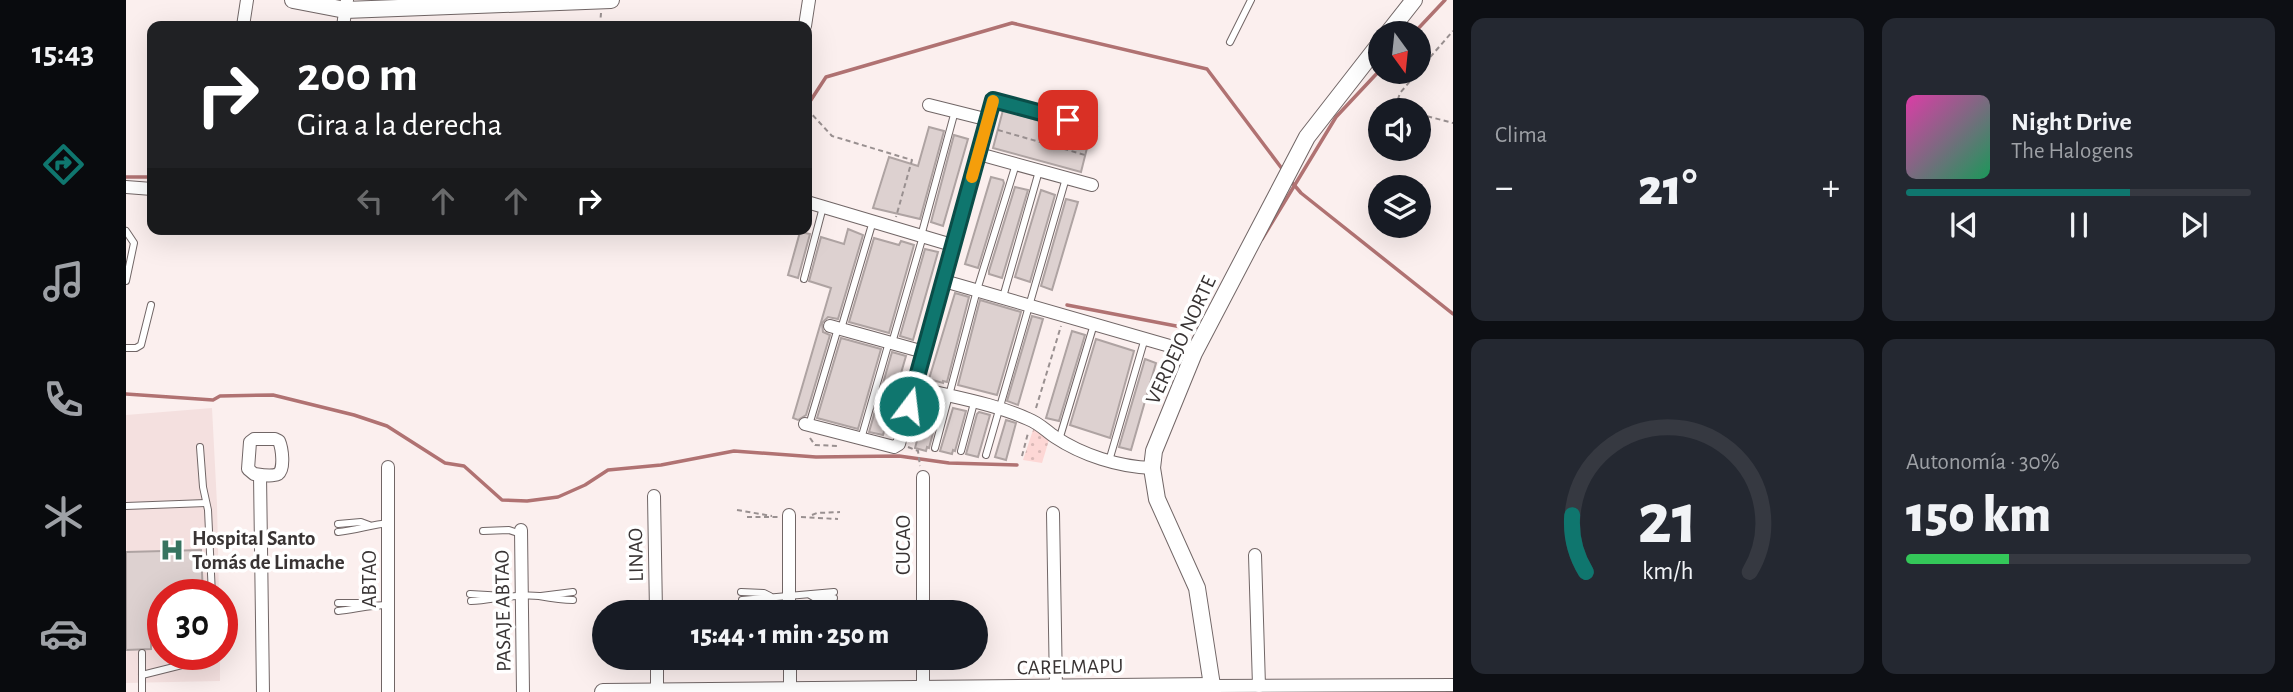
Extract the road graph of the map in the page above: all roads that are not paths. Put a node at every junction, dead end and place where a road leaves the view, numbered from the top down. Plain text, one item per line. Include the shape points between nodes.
1 (247, 0) edge
2 (293, 0) edge
3 (609, 0) edge
4 (809, 0) edge
5 (1251, 0) edge
6 (1414, 0) edge
7 (345, 12) edge
8 (244, 21) edge
9 (806, 21) edge
10 (1397, 21) edge
11 (1230, 42) dead end
12 (1368, 59) edge
13 (993, 100) joint
14 (929, 105) dead end
15 (955, 111) junction
16 (987, 123) junction
17 (1094, 127) dead end
18 (979, 154) junction
19 (1016, 164) junction
20 (1039, 171) junction
21 (1066, 178) junction
22 (1092, 185) dead end
23 (126, 187) edge
24 (147, 188) edge
25 (812, 203) edge
26 (824, 207) junction
27 (873, 222) junction
28 (126, 232) edge
29 (922, 236) junction
30 (952, 245) junction
31 (804, 279) dead end
32 (126, 281) edge
33 (944, 281) junction
34 (977, 290) junction
35 (1003, 297) junction
36 (151, 305) dead end
37 (1030, 305) junction
38 (1094, 323) junction
39 (836, 328) junction
40 (1145, 338) junction
41 (890, 343) junction
42 (126, 348) edge
43 (924, 352) junction
44 (1195, 353) junction
45 (914, 387) junction
46 (948, 396) junction
47 (974, 403) junction
48 (998, 409) junction
49 (807, 425) joint
50 (861, 439) junction
51 (1059, 440) junction
52 (200, 447) dead end
53 (935, 448) dead end
54 (961, 451) dead end
55 (986, 455) dead end
56 (1109, 461) junction
57 (388, 467) dead end
58 (1152, 468) junction
59 (260, 475) dead end
60 (923, 477) dead end
61 (654, 496) dead end
62 (206, 503) junction
63 (126, 506) edge
64 (1053, 513) dead end
65 (789, 516) road end
66 (388, 523) junction
67 (338, 524) dead end
68 (369, 525) junction
69 (483, 531) dead end
70 (338, 532) dead end
71 (522, 532) joint
72 (1255, 555) dead end
73 (211, 579) edge
74 (834, 595) dead end
75 (573, 596) dead end
76 (741, 596) dead end
77 (789, 596) junction
78 (470, 597) dead end
79 (522, 597) junction
80 (656, 600) edge
81 (789, 600) edge
82 (923, 600) edge
83 (338, 603) dead end
84 (370, 605) junction
85 (388, 605) junction
86 (338, 611) dead end
87 (142, 653) dead end
88 (162, 670) edge
89 (657, 670) edge
90 (790, 670) edge
91 (923, 670) edge
92 (142, 675) junction
93 (1453, 685) edge
94 (1259, 686) junction
95 (1056, 688) junction
96 (1212, 689) edge
97 (1287, 689) edge
98 (1352, 689) edge
99 (1422, 689) edge
100 (790, 690) junction
101 (923, 690) edge
102 (1016, 690) edge
103 (1133, 690) edge
104 (142, 692) edge
105 (263, 692) edge
106 (388, 692) edge
107 (523, 692) edge
108 (603, 692) edge
109 (657, 692) edge

1 - 8 street
2 - 7 street
3 - 7 street
4 - 9 street
5 - 11 lane
6 - 10 street
12 - 44 street, VERDEJO NORTE via 1307,136
13 - 16 street
13 - 17 lane
14 - 15 street
15 - 16 street
15 - 29 lane
16 - 18 street
18 - 19 street
18 - 30 street
19 - 20 street
19 - 34 lane
20 - 21 street
20 - 35 lane
21 - 22 street
21 - 37 lane
23 - 24 street
25 - 26 street
26 - 27 street
26 - 31 lane
27 - 29 street
27 - 39 lane
28 - 32 lane via 134,243
29 - 30 street
29 - 41 lane
30 - 33 street
33 - 34 street
33 - 43 street
34 - 35 street
34 - 46 lane
35 - 37 street
36 - 42 lane via 141,345
37 - 38 street
37 - 48 lane
38 - 40 street
38 - 51 lane
39 - 41 street
39 - 49 lane
40 - 44 street
40 - 56 lane
41 - 43 street
41 - 50 lane
43 - 45 street
44 - 58 street, VERDEJO NORTE via 1154,451
45 - 46 street
45 - 50 street via 899,444 894,447
46 - 47 street
46 - 53 lane
47 - 48 street
47 - 54 lane
48 - 51 street via 1032,421
48 - 55 lane
49 - 50 street
51 - 56 street
52 - 62 lane
56 - 58 street
57 - 66 street, ABTAO
58 - 96 street, VERDEJO NORTE via 1160,508 1197,588
59 - 105 street
60 - 82 street, CUCAO
61 - 80 street, LINAO
62 - 63 lane
62 - 73 lane
64 - 95 street
65 - 77 street
66 - 68 lane
66 - 85 street, ABTAO
67 - 68 lane
68 - 70 lane
69 - 71 lane
71 - 79 street, PASAJE ABTAO
72 - 94 street
74 - 77 lane
75 - 79 lane
76 - 77 lane
77 - 81 street
78 - 79 lane
79 - 107 street, PASAJE ABTAO
83 - 84 lane
84 - 85 lane
84 - 86 lane
85 - 106 street, ABTAO
87 - 92 lane
88 - 92 lane
89 - 109 street
90 - 100 street
91 - 101 street
92 - 104 lane
93 - 99 street, CARELMAPU
94 - 96 street, CARELMAPU
94 - 97 street, CARELMAPU
95 - 102 street, CARELMAPU
95 - 103 street, CARELMAPU
96 - 103 street, CARELMAPU
97 - 98 street, CARELMAPU
98 - 99 street, CARELMAPU
100 - 101 street, CARELMAPU
100 - 109 street, CARELMAPU
101 - 102 street, CARELMAPU
108 - 109 street, CARELMAPU

